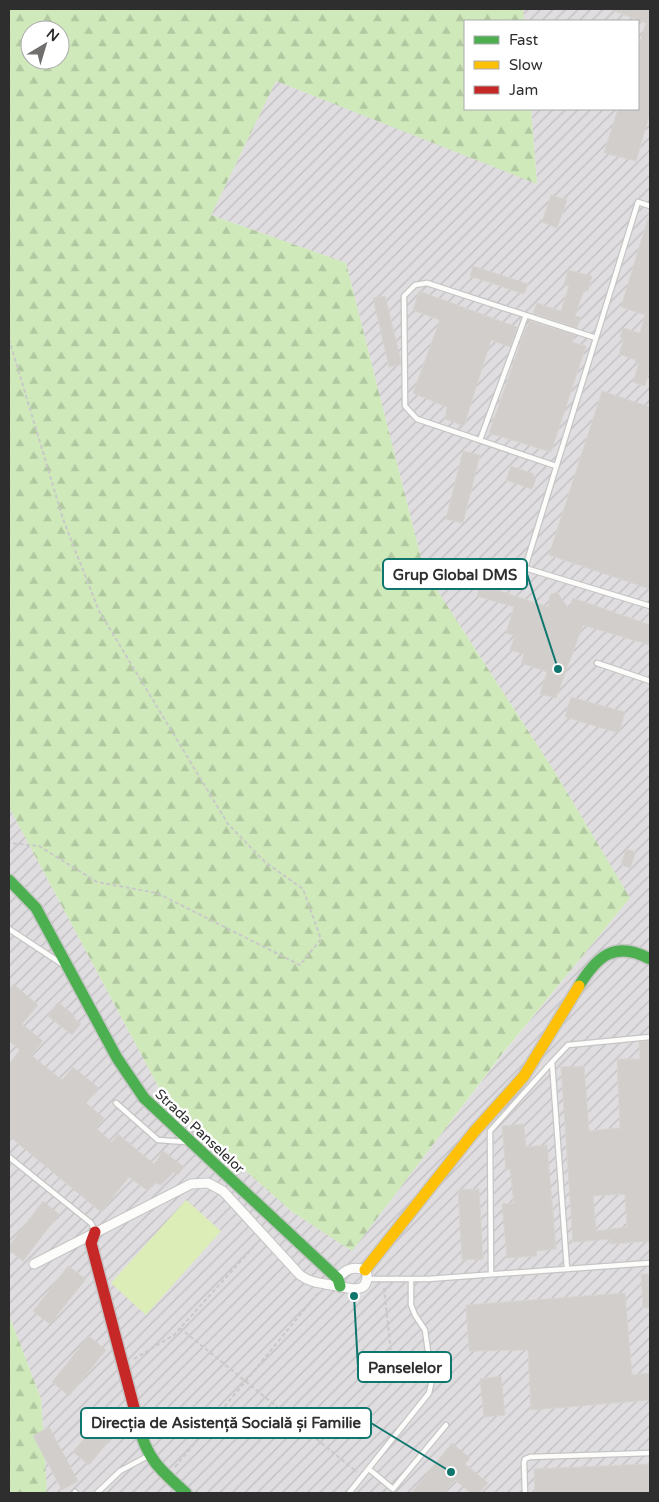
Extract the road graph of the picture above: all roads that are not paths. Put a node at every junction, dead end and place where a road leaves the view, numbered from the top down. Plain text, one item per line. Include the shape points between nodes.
1 (650, 206) edge
2 (526, 315) junction
3 (596, 338) junction
4 (480, 440) junction
5 (556, 466) junction
6 (650, 606) edge
7 (597, 663) dead end
8 (650, 681) edge
9 (9, 880) edge
10 (9, 929) edge
11 (650, 959) edge
12 (70, 969) junction
13 (650, 1037) edge
14 (552, 1062) junction
15 (116, 1103) dead end
16 (190, 1142) junction
17 (9, 1157) edge
18 (95, 1232) junction
19 (34, 1264) dead end
20 (650, 1264) edge
21 (567, 1269) junction
22 (491, 1274) junction
23 (366, 1275) junction
24 (411, 1280) junction
25 (339, 1282) junction
26 (446, 1425) dead end
27 (650, 1453) edge
28 (148, 1456) junction
29 (369, 1469) junction
30 (98, 1493) edge
31 (186, 1493) edge
32 (349, 1493) edge
33 (525, 1493) edge

1 - 3 lane via 638,202
2 - 3 lane
2 - 4 lane
2 - 4 lane via 427,282 415,285 404,296 405,406 417,418
3 - 5 lane
4 - 5 lane
5 - 6 lane via 525,568
7 - 8 lane
9 - 12 street, Strada Panselelor via 36,908
10 - 12 lane
11 - 23 street, Strada Panselelor via 621,950 607,953 595,964 524,1076 474,1132
12 - 16 street, Strada Panselelor via 117,1058 144,1098
13 - 14 lane via 568,1045
14 - 21 lane
14 - 22 lane via 490,1131
15 - 16 lane via 158,1140
16 - 25 street, Strada Panselelor
17 - 18 lane via 91,1223
18 - 19 street, Strada Panselelor
18 - 25 street, Strada Panselelor via 191,1184 208,1183 223,1191 300,1275 308,1281
18 - 28 street via 91,1243
20 - 21 lane
21 - 22 lane
22 - 24 lane
23 - 24 lane via 383,1280
23 - 25 street via 350,1268
23 - 25 street, Strada Panselelor via 361,1287 349,1290
24 - 29 lane via 411,1305 425,1330 432,1380 420,1405
26 - 29 lane via 393,1490
27 - 33 lane via 530,1457 524,1463
28 - 30 lane via 120,1471
28 - 31 street
29 - 32 lane

